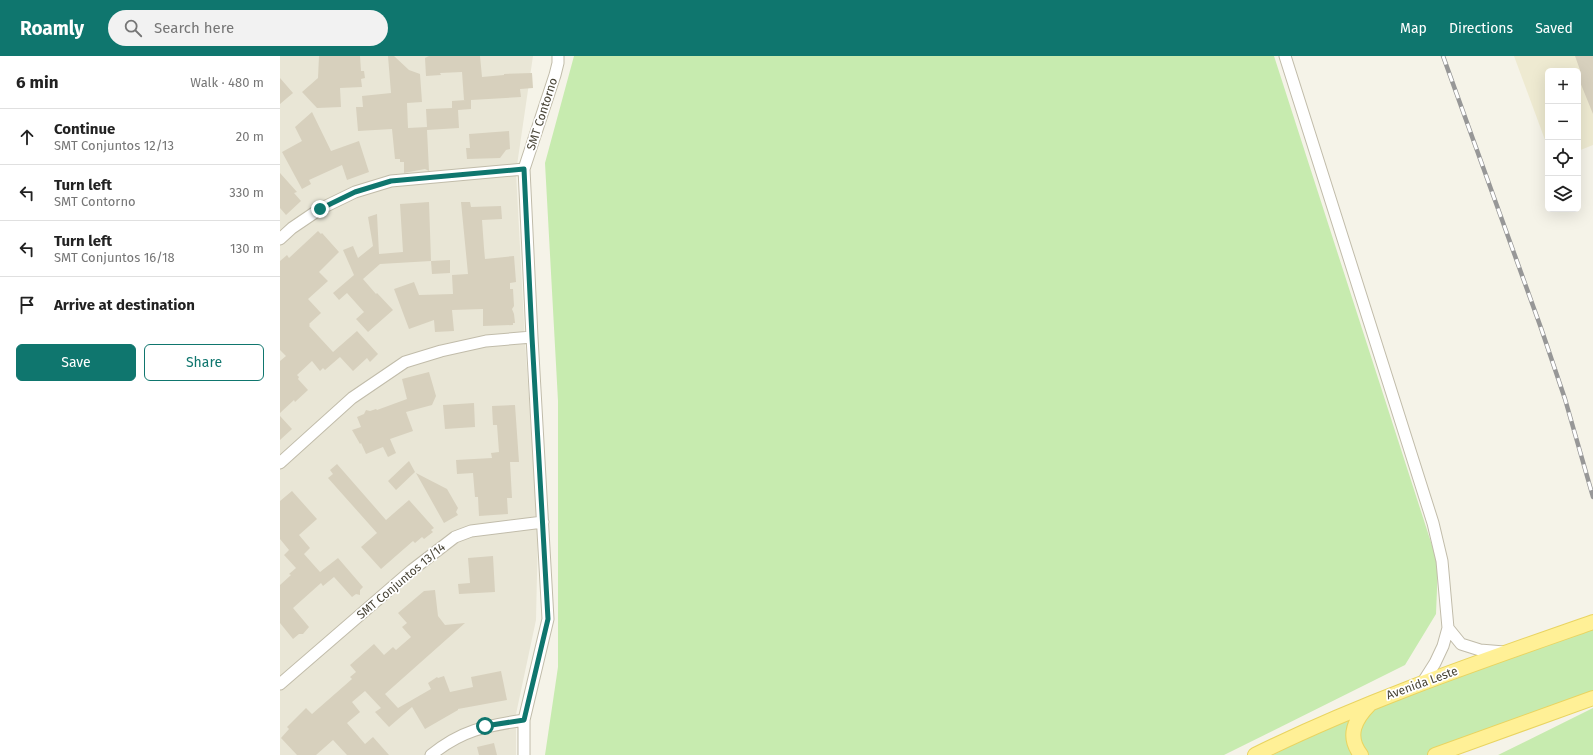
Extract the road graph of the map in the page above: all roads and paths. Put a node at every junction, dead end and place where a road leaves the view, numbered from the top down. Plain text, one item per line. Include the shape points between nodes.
1 (558, 56) edge
2 (1285, 56) edge
3 (524, 169) junction
4 (280, 239) edge
5 (532, 337) junction
6 (280, 463) edge
7 (543, 522) junction
8 (1590, 623) edge
9 (1448, 628) junction
10 (1509, 652) junction
11 (1423, 682) junction
12 (280, 684) edge
13 (1593, 698) edge
14 (1373, 701) junction
15 (524, 720) junction
16 (431, 755) edge
17 (524, 755) edge
18 (1255, 755) edge
19 (1361, 755) edge
20 (1435, 755) edge

1 - 3 street, SMT Contorno via 555,75
2 - 9 street via 1433,522 1442,561
3 - 4 street via 391,181 355,192 320,209
3 - 5 street, SMT Contorno
5 - 6 street via 486,341 405,362 352,398
5 - 7 street, SMT Contorno
7 - 12 street, SMT Conjuntos 13/14 via 470,531 455,538 412,570
7 - 15 street, SMT Contorno via 548,619
8 - 10 main road, Avenida Leste
9 - 10 street via 1461,644 1480,650
9 - 11 street via 1438,658
10 - 11 main road, Avenida Leste
11 - 14 main road, Avenida Leste
13 - 20 main road
14 - 18 main road, Avenida Leste
14 - 19 main road via 1360,714 1354,730 1354,746
15 - 16 street via 485,726 466,733 446,742
15 - 17 street, SMT Contorno

